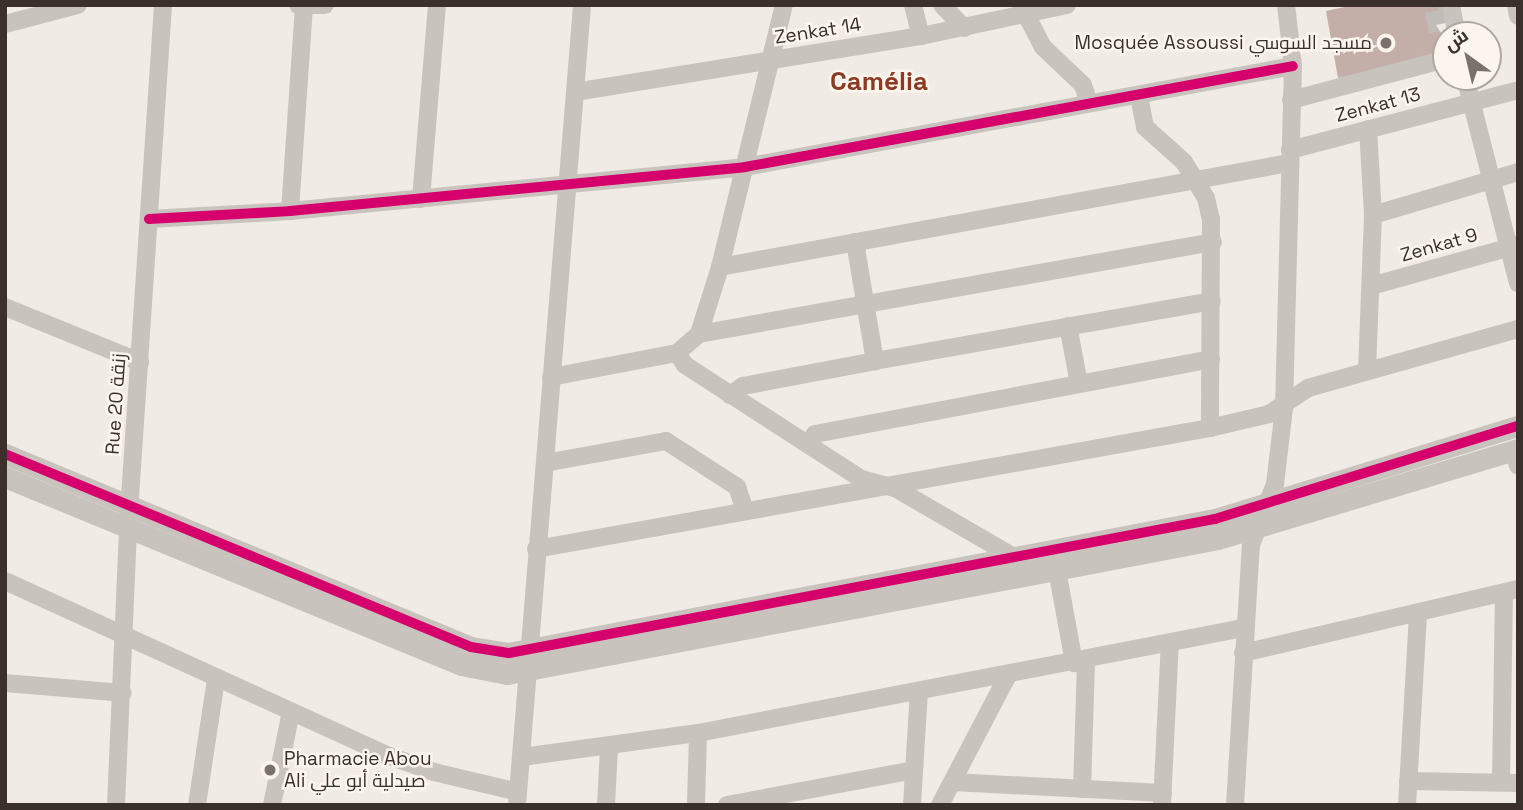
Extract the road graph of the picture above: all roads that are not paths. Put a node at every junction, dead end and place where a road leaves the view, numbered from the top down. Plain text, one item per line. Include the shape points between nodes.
1 (78, 5) edge
2 (163, 5) edge
3 (298, 5) edge
4 (437, 5) edge
5 (582, 5) edge
6 (784, 5) edge
7 (913, 5) edge
8 (942, 5) edge
9 (1067, 5) edge
10 (1286, 5) edge
11 (1516, 5) edge
12 (304, 6) edge
13 (323, 6) edge
14 (1024, 10) edge
15 (1518, 16) edge
16 (5, 24) edge
17 (964, 28) junction
18 (921, 36) junction
19 (768, 61) junction
20 (1432, 63) edge
21 (1293, 66) junction
22 (1518, 90) edge
23 (1467, 91) edge
24 (575, 92) junction
25 (1139, 96) junction
26 (1291, 100) junction
27 (1469, 102) junction
28 (1089, 103) junction
29 (1368, 129) junction
30 (1289, 157) junction
31 (746, 167) junction
32 (1518, 172) edge
33 (1489, 180) junction
34 (1197, 181) junction
35 (566, 182) junction
36 (421, 199) junction
37 (290, 211) junction
38 (1373, 215) junction
39 (149, 219) junction
40 (855, 242) junction
41 (1213, 242) junction
42 (1513, 246) edge
43 (720, 267) junction
44 (1518, 283) edge
45 (1371, 286) junction
46 (1212, 301) junction
47 (866, 304) junction
48 (5, 307) edge
49 (1068, 326) junction
50 (1518, 329) edge
51 (699, 334) junction
52 (677, 353) junction
53 (1211, 359) junction
54 (875, 361) junction
55 (140, 362) junction
56 (1367, 371) junction
57 (551, 377) junction
58 (1079, 383) junction
59 (730, 395) junction
60 (1284, 408) junction
61 (1518, 426) edge
62 (1210, 428) junction
63 (808, 444) junction
64 (5, 454) edge
65 (1516, 455) edge
66 (545, 463) junction
67 (5, 477) edge
68 (895, 488) junction
69 (1269, 503) junction
70 (130, 506) junction
71 (745, 510) junction
72 (1257, 526) junction
73 (128, 527) junction
74 (537, 549) junction
75 (1054, 549) junction
76 (1014, 557) junction
77 (1058, 572) junction
78 (1018, 579) junction
79 (5, 581) edge
80 (1511, 591) edge
81 (1418, 612) junction
82 (1244, 628) junction
83 (125, 635) junction
84 (1170, 643) junction
85 (530, 650) junction
86 (1243, 653) junction
87 (1080, 661) junction
88 (528, 672) junction
89 (1008, 675) junction
90 (216, 679) junction
91 (5, 682) edge
92 (1510, 686) edge
93 (919, 691) junction
94 (123, 693) junction
95 (291, 712) junction
96 (698, 733) junction
97 (609, 747) junction
98 (522, 757) junction
99 (914, 770) junction
100 (1408, 781) junction
101 (953, 782) junction
102 (1509, 783) edge
103 (832, 786) junction
104 (1082, 789) junction
105 (517, 799) edge
106 (1163, 799) edge
107 (762, 802) edge
108 (941, 804) edge
109 (116, 805) edge
110 (197, 805) edge
111 (272, 805) edge
112 (606, 805) edge
113 (696, 805) edge
114 (727, 805) edge
115 (831, 805) edge
116 (912, 805) edge
117 (1235, 805) edge
118 (1407, 805) edge

1 - 16 street
2 - 39 street, Rue 20 زنقة
3 - 12 street
4 - 36 street
5 - 24 street
6 - 19 street
7 - 18 street
8 - 17 street
9 - 14 street, Zenkat 14
10 - 21 street
11 - 15 street
12 - 13 street
12 - 37 street
14 - 17 street, Zenkat 14
14 - 28 street via 1043,47 1083,85
17 - 18 street, Zenkat 14
18 - 19 street, Zenkat 14
19 - 24 street, Zenkat 14
19 - 31 street
20 - 26 street
21 - 25 street
21 - 26 street
22 - 27 street, Zenkat 13
23 - 27 street
24 - 35 street
25 - 28 street
25 - 34 street via 1145,127 1184,162
26 - 30 street
27 - 29 street, Zenkat 13
27 - 33 street
28 - 31 street
29 - 30 street, Zenkat 13
29 - 38 street
30 - 34 street, Zenkat 13
30 - 60 street
31 - 35 street
31 - 43 street
32 - 33 street
33 - 38 street
33 - 42 street
34 - 40 street, Zenkat 13
34 - 41 street via 1211,219
35 - 36 street
35 - 57 street
36 - 37 street
37 - 39 street
38 - 45 street
39 - 55 street, Rue 20 زنقة
40 - 43 street, Zenkat 13
40 - 47 street
41 - 46 street
41 - 47 street
42 - 44 street
42 - 45 street, Zenkat 9
43 - 51 street
45 - 56 street
46 - 49 street
46 - 53 street
47 - 51 street
47 - 54 street
48 - 55 street
49 - 54 street
49 - 58 street
50 - 56 street
51 - 52 street
52 - 57 street
52 - 59 street via 685,365
53 - 58 street
53 - 62 street
54 - 59 street via 743,386
55 - 70 street, Rue 20 زنقة
56 - 60 street via 1308,388
57 - 66 street
58 - 63 street via 815,434
59 - 63 street
60 - 62 street
60 - 69 street
61 - 69 street
62 - 68 street
63 - 68 street via 861,479
64 - 70 street
65 - 72 street
66 - 71 street via 666,441 737,487
66 - 74 street
67 - 73 street
68 - 71 street
68 - 76 street
69 - 72 street
69 - 75 street via 1215,519
70 - 73 street, Rue 20 زنقة
70 - 85 street via 471,647 509,653
71 - 74 street
72 - 77 street via 1218,539
72 - 82 street via 1251,545
73 - 83 street, Rue 20 زنقة
73 - 88 street via 461,664 507,674
74 - 85 street
75 - 76 street
75 - 77 street
76 - 78 street
76 - 85 street
77 - 78 street
77 - 87 street
78 - 88 street
79 - 83 street
80 - 81 street
80 - 92 street
81 - 86 street
81 - 100 street
82 - 84 street
82 - 86 street
83 - 90 street
83 - 94 street, Rue 20 زنقة
84 - 87 street
84 - 106 street
85 - 88 street
86 - 117 street
87 - 89 street
87 - 104 street
88 - 98 street
89 - 93 street
89 - 101 street
90 - 95 street
90 - 110 street
91 - 94 street
92 - 102 street
93 - 96 street
93 - 99 street
94 - 109 street, Rue 20 زنقة
95 - 105 street via 434,772
95 - 111 street
96 - 97 street
96 - 113 street
97 - 98 street
97 - 112 street
98 - 105 street
99 - 103 street
99 - 116 street
100 - 102 street
100 - 118 street
101 - 104 street
101 - 108 street
103 - 107 street
103 - 115 street
104 - 106 street
107 - 114 street

